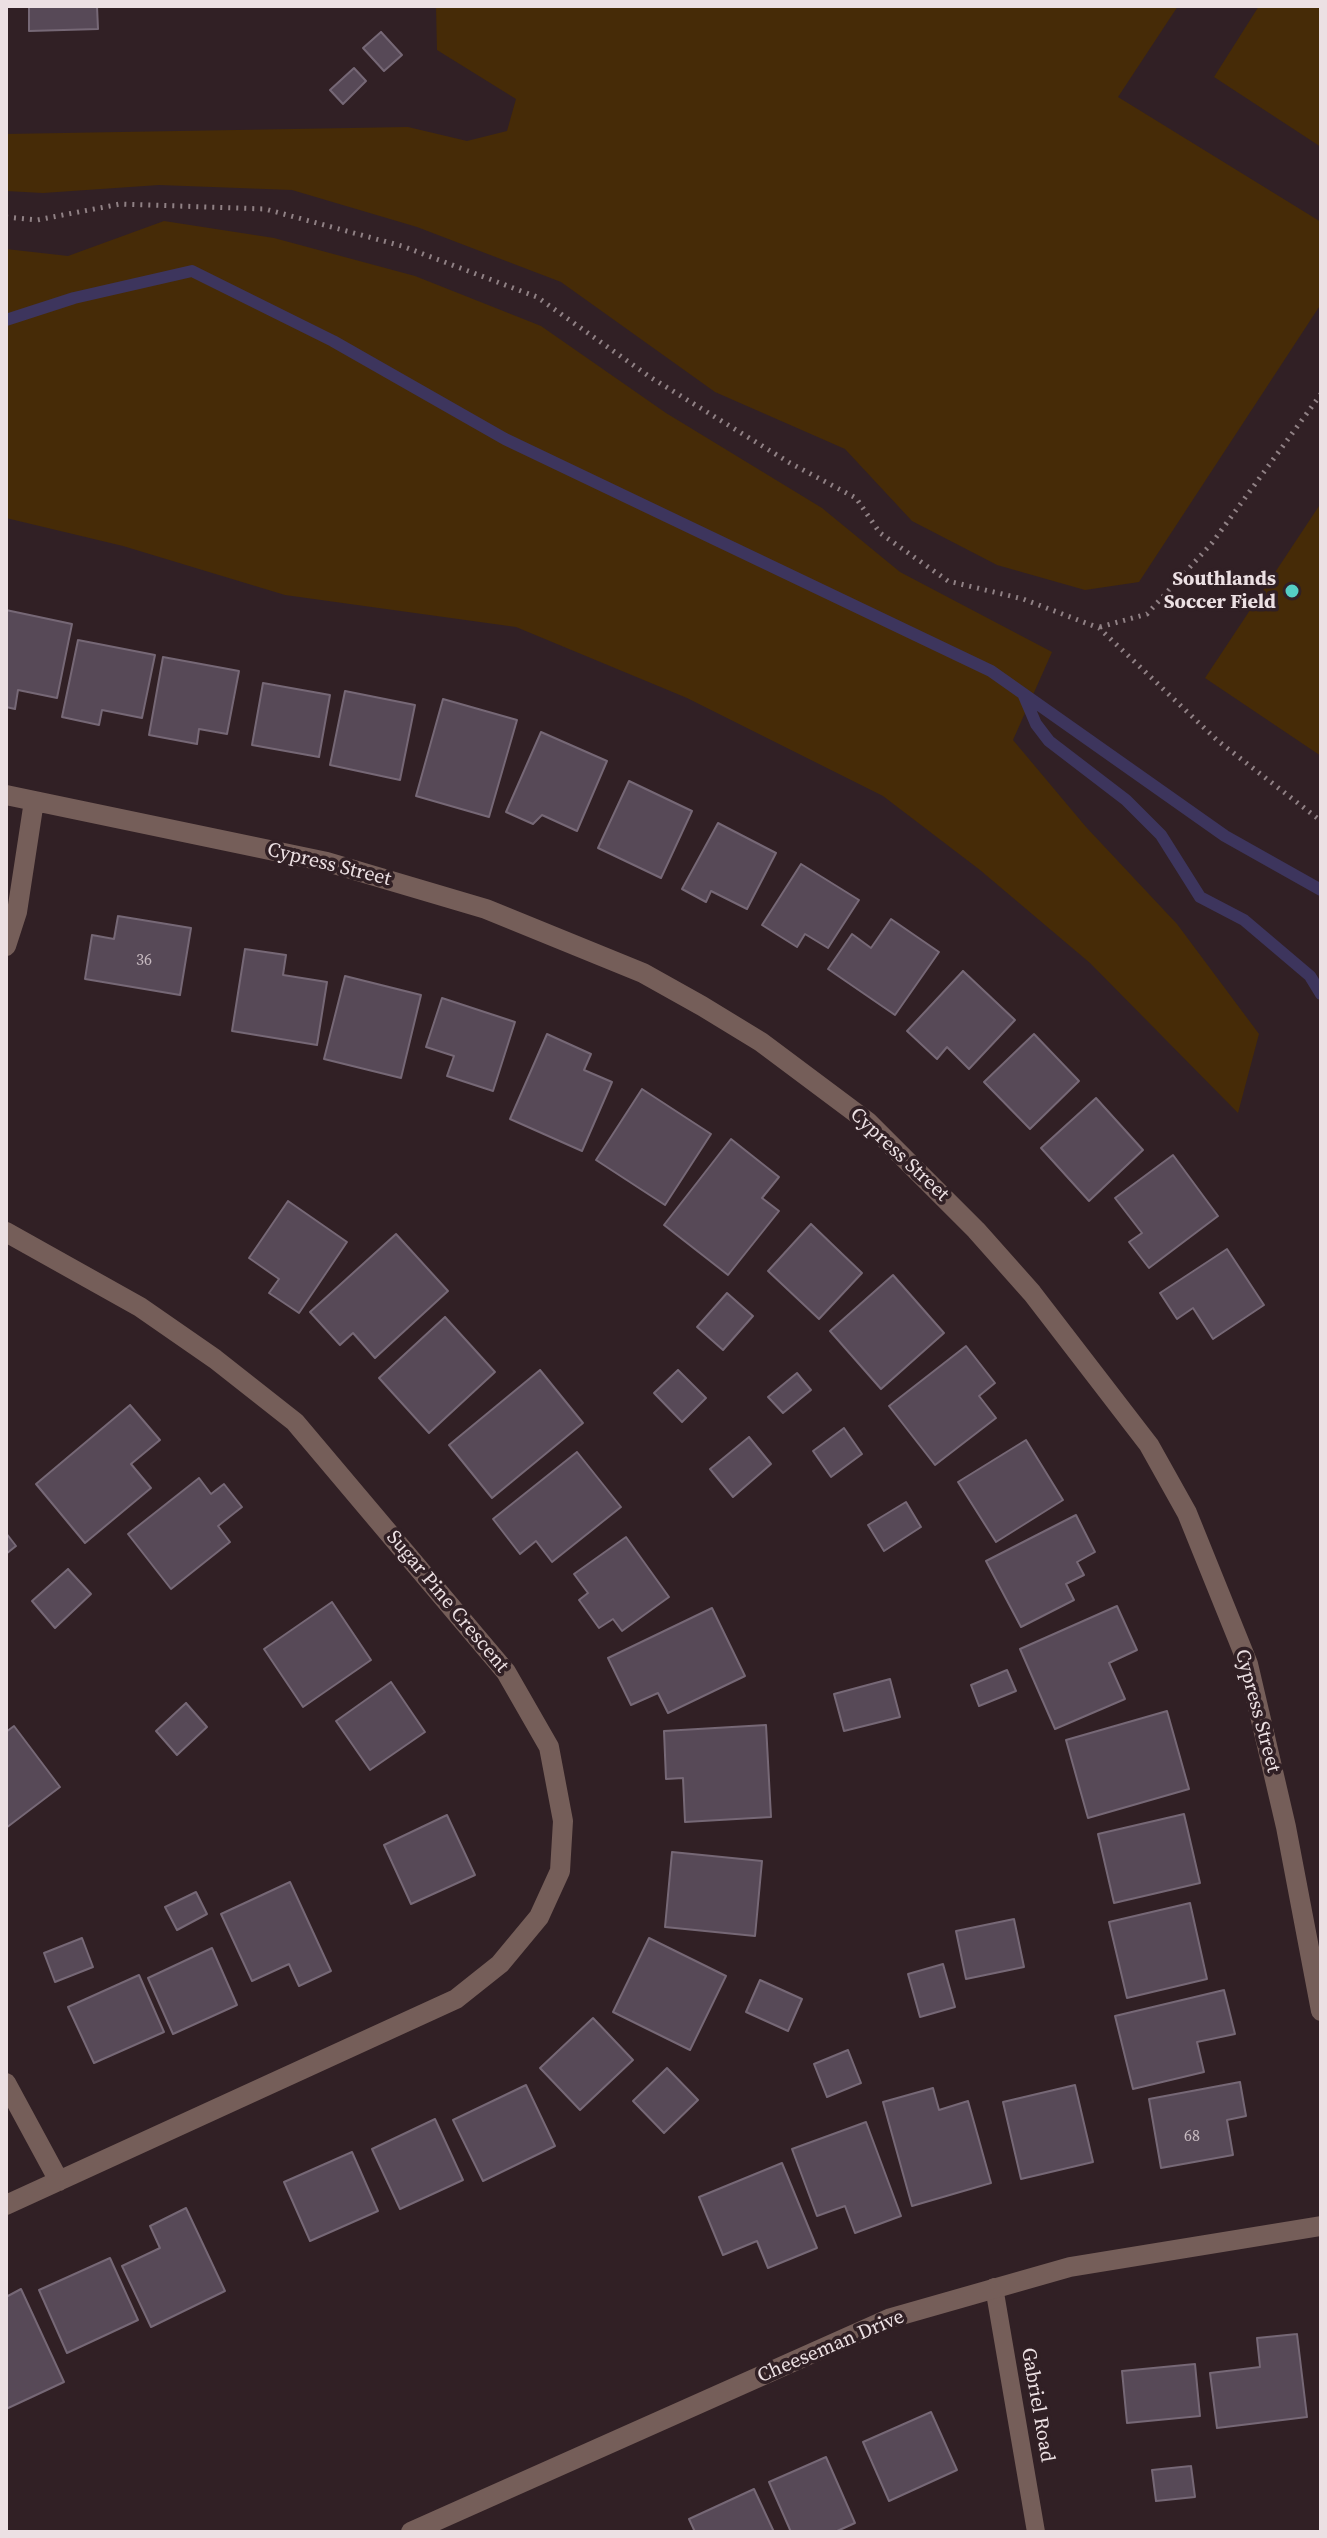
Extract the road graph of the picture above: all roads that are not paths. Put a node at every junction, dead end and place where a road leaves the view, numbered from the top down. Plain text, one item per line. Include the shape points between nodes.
1 (6, 795) edge
2 (34, 801) junction
3 (6, 946) edge
4 (6, 1232) edge
5 (1321, 2011) edge
6 (6, 2083) edge
7 (59, 2181) junction
8 (6, 2205) edge
9 (1321, 2226) edge
10 (994, 2287) junction
11 (411, 2532) edge
12 (1036, 2532) edge

1 - 2 street, Cypress Street
2 - 3 street via 17,912
2 - 5 street, Cypress Street via 327,862 486,909 643,973 690,999 761,1042 868,1122 1032,1293 1149,1445 1187,1513 1248,1664
4 - 7 street, Sugar Pine Crescent via 140,1307 295,1422 506,1672 549,1747 563,1821 560,1871 539,1917 500,1964 456,1999
6 - 7 street
7 - 8 street, Sugar Pine Crescent
9 - 10 street, Cheeseman Drive via 1070,2267
10 - 11 street, Cheeseman Drive via 891,2318
10 - 12 lane, Gabriel Road

